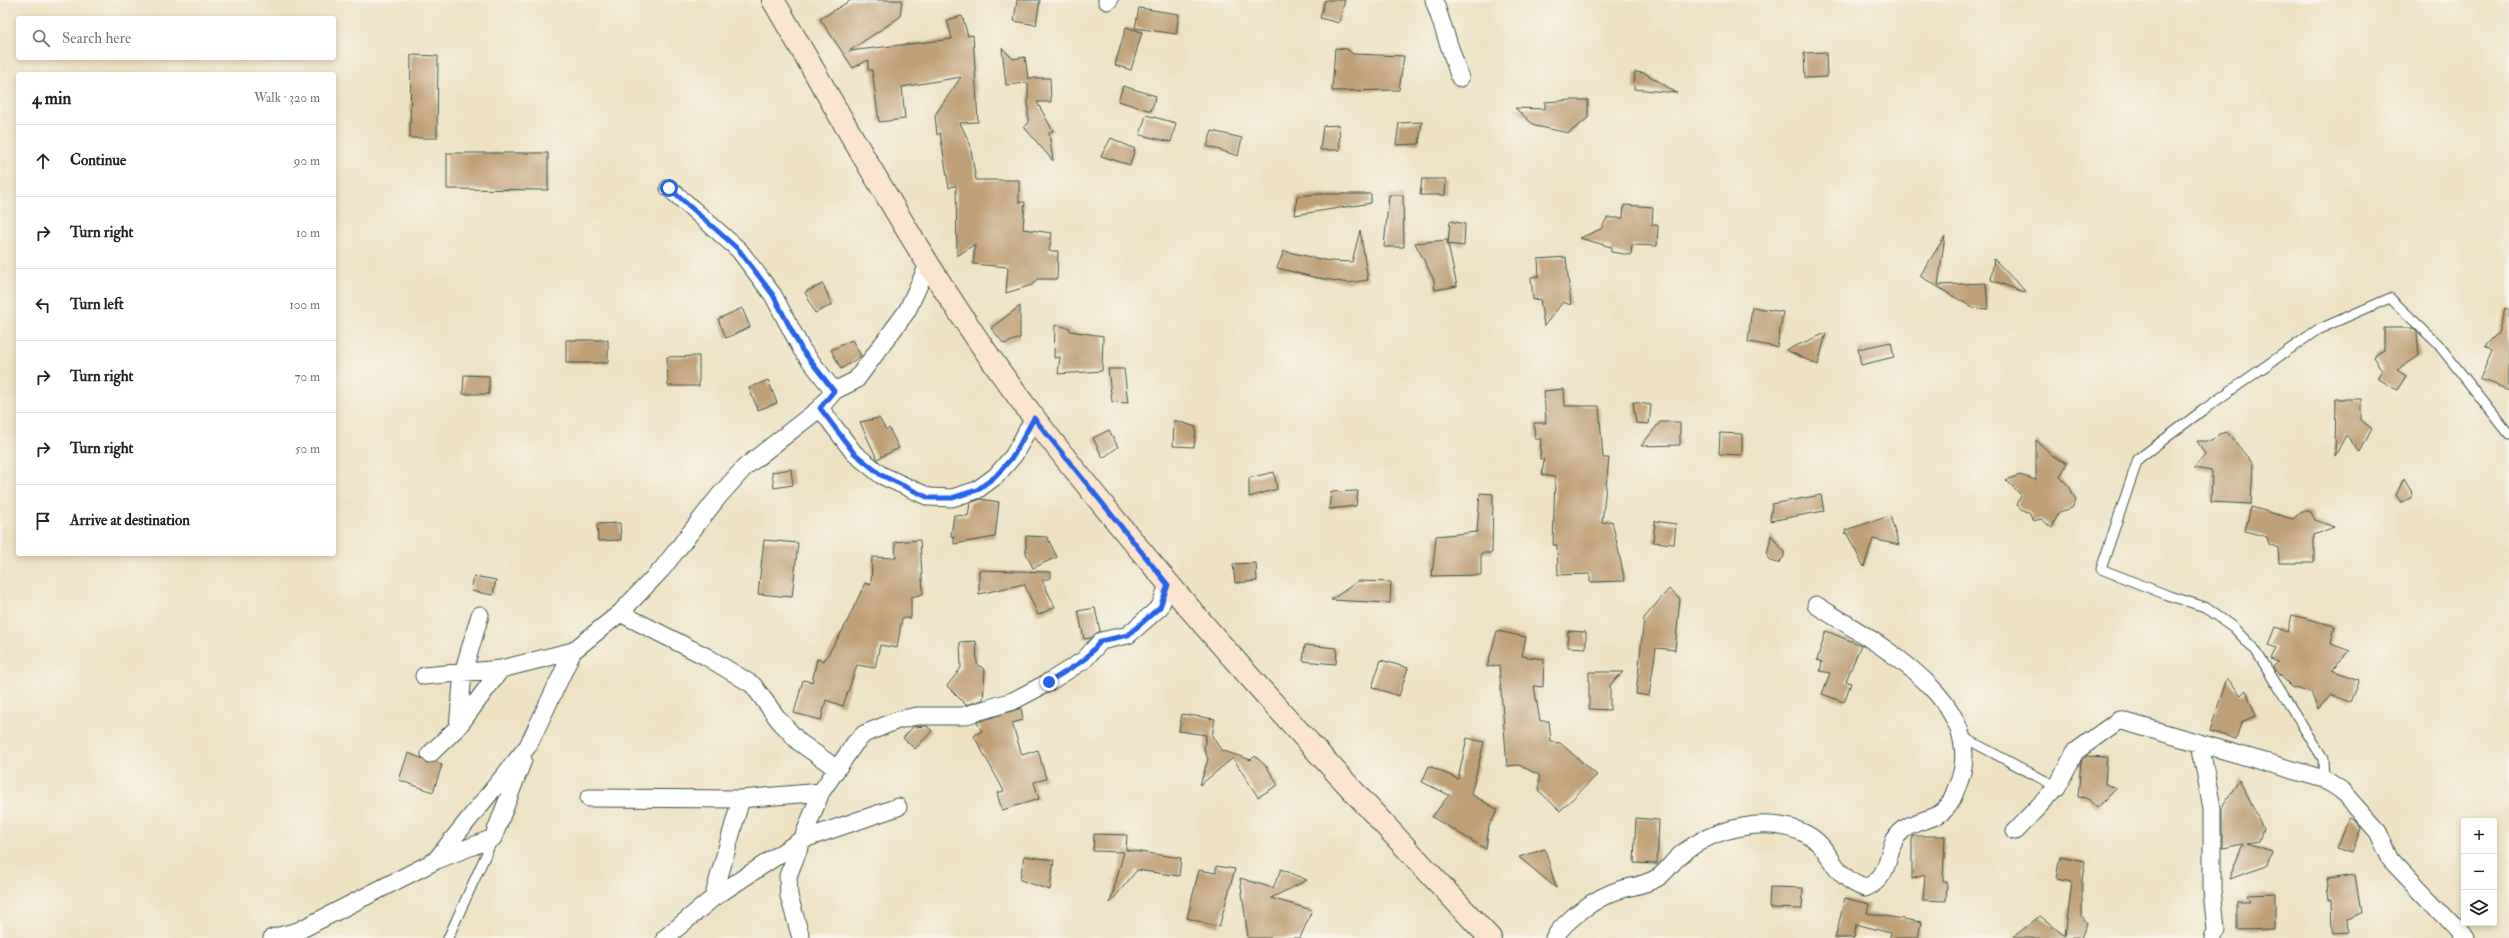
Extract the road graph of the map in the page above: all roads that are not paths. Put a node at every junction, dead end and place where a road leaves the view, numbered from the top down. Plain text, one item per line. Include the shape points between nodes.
1 (773, 0) edge
2 (1434, 0) edge
3 (1460, 78) dead end
4 (669, 188) dead end
5 (928, 265) junction
6 (834, 391) junction
7 (820, 408) junction
8 (1034, 418) junction
9 (2509, 434) edge
10 (1168, 585) junction
11 (1816, 605) dead end
12 (620, 613) junction
13 (480, 615) dead end
14 (573, 651) junction
15 (501, 669) junction
16 (464, 673) junction
17 (424, 676) dead end
18 (458, 727) junction
19 (1963, 737) junction
20 (2200, 743) junction
21 (528, 746) junction
22 (430, 754) dead end
23 (837, 769) junction
24 (2324, 779) junction
25 (2056, 787) junction
26 (821, 792) junction
27 (589, 798) dead end
28 (741, 799) junction
29 (898, 807) dead end
30 (2015, 831) dead end
31 (493, 838) junction
32 (801, 840) junction
33 (435, 861) junction
34 (713, 898) junction
35 (272, 938) edge
36 (448, 938) edge
37 (665, 938) edge
38 (801, 938) edge
39 (1490, 938) edge
40 (1554, 938) edge
41 (2213, 938) edge
42 (2464, 938) edge

1 - 5 main road
2 - 3 street
4 - 6 street via 739,250 773,295 802,350
5 - 6 street via 907,311 885,343 856,380
5 - 8 main road
6 - 7 street
7 - 8 street via 854,453 881,475 929,498 952,498 977,490 996,476 1014,455
7 - 12 street via 745,467 662,569
8 - 10 main road
9 - 24 lane via 2438,344 2390,298 2316,330 2138,459 2101,569 2205,607 2233,627 2256,651 2323,759
10 - 23 street via 1160,607 1128,635 1101,641 1084,660 1049,682 992,708 963,716 917,716 878,728 859,738
10 - 39 main road via 1281,715
11 - 19 street via 1891,655 1935,690 1955,717
12 - 14 street
12 - 23 street via 707,657 752,685 799,742
13 - 16 street
14 - 15 street
14 - 21 street
15 - 16 street
15 - 18 street
16 - 17 street
16 - 18 street
18 - 22 street
19 - 25 lane
19 - 40 street via 1965,758 1961,778 1949,805 1931,820 1903,830 1894,843 1882,876 1875,884 1865,888 1850,883 1832,863 1824,847 1805,834 1771,825 1730,828 1700,839 1658,877 1641,886 1598,898
20 - 24 street
20 - 25 street via 2119,720 2075,752
20 - 41 street via 2212,808 2212,890 2216,930
21 - 31 street
21 - 33 street
23 - 26 street
24 - 42 street via 2341,790 2378,832 2391,860
25 - 30 street
26 - 28 street
26 - 32 street
27 - 28 street
28 - 34 street
29 - 32 street
31 - 33 street
31 - 36 lane
32 - 34 street
32 - 38 street via 788,876 788,896
33 - 35 street via 298,931
34 - 37 street

